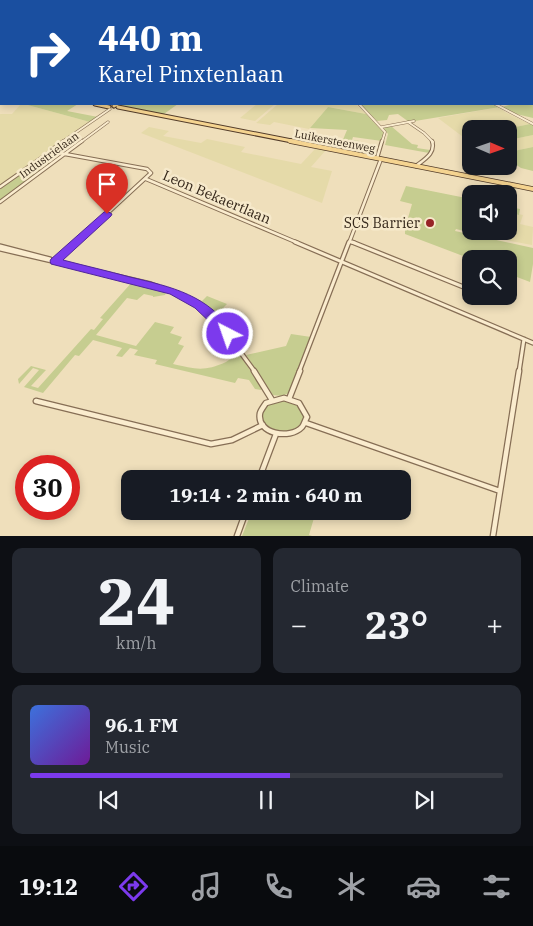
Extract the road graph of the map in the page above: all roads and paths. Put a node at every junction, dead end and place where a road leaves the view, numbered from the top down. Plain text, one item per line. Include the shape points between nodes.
1 (360, 105) edge
2 (497, 105) edge
3 (114, 107) edge
4 (108, 122) dead end
5 (408, 122) junction
6 (414, 122) dead end
7 (533, 124) edge
8 (381, 127) junction
9 (58, 146) junction
10 (54, 152) junction
11 (65, 154) junction
12 (379, 159) junction
13 (425, 162) junction
14 (416, 166) junction
15 (429, 169) junction
16 (146, 178) junction
17 (0, 188) edge
18 (533, 189) edge
19 (0, 202) edge
20 (351, 242) junction
21 (2, 248) edge
22 (55, 261) junction
23 (343, 261) junction
24 (462, 286) edge
25 (524, 339) junction
26 (533, 343) edge
27 (290, 399) junction
28 (272, 400) junction
29 (36, 401) dead end
30 (306, 423) junction
31 (263, 426) junction
32 (276, 434) junction
33 (262, 470) edge
34 (500, 491) junction
35 (243, 520) edge
36 (237, 536) edge
37 (492, 536) edge

1 - 8 street
2 - 7 street
3 - 9 street
3 - 12 main road, Luikersteenweg
4 - 11 street, Industrielaan
5 - 6 street
5 - 8 street
5 - 13 street via 433,140 434,146
8 - 12 street via 386,134
9 - 10 street
9 - 11 street via 57,150
10 - 11 street
10 - 17 street
11 - 16 street, Leon Bekaertlaan via 147,169 151,173
11 - 19 street, Industrielaan
12 - 14 main road, Luikersteenweg
12 - 20 street
13 - 14 street
13 - 15 street
14 - 15 main road, Luikersteenweg
15 - 18 main road, Luikersteenweg
16 - 22 street
16 - 23 street, Leon Bekaertlaan
20 - 23 street
20 - 24 street
21 - 22 street
22 - 28 street via 163,288 199,305 220,324
23 - 25 street, Leon Bekaertlaan
23 - 27 street
25 - 26 street, Leon Bekaertlaan
25 - 34 street
27 - 28 street
27 - 30 street via 306,411
28 - 31 street via 260,414
29 - 31 street via 211,444 232,440
30 - 32 street via 291,434
30 - 34 street
31 - 32 street
32 - 33 street
34 - 37 street
35 - 36 street

